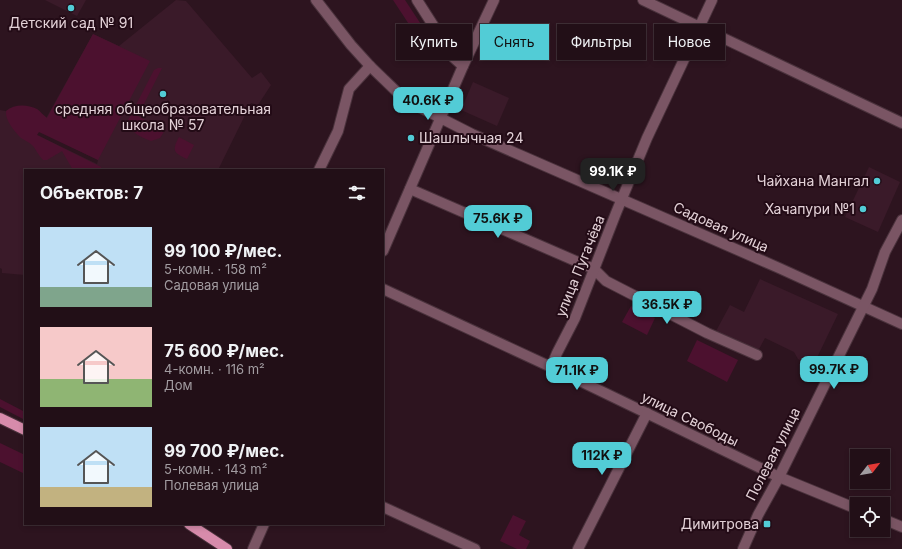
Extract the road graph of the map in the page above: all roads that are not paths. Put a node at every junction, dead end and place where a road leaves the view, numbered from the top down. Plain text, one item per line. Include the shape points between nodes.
1 (316, 0) edge
2 (417, 0) edge
3 (494, 0) edge
4 (643, 0) edge
5 (712, 0) edge
6 (693, 24) edge
7 (700, 24) edge
8 (725, 39) edge
9 (684, 60) edge
10 (370, 66) junction
11 (463, 66) junction
12 (441, 118) junction
13 (902, 123) edge
14 (320, 169) edge
15 (410, 189) junction
16 (622, 199) junction
17 (902, 220) edge
18 (384, 249) edge
19 (594, 269) junction
20 (384, 289) edge
21 (863, 307) junction
22 (902, 324) edge
23 (757, 356) dead end
24 (551, 366) junction
25 (646, 413) junction
26 (0, 418) edge
27 (24, 430) edge
28 (779, 477) junction
29 (850, 506) edge
30 (384, 507) edge
31 (890, 522) edge
32 (191, 525) edge
33 (264, 525) edge
34 (902, 527) edge
35 (227, 549) edge
36 (253, 549) edge
37 (475, 549) edge
38 (578, 549) edge
39 (743, 549) edge

1 - 10 street, Садовая улица
2 - 11 street via 454,58
3 - 11 street
4 - 6 street
5 - 7 street, улица Пугачёва
8 - 13 street
9 - 16 street, улица Пугачёва
10 - 12 street, Садовая улица via 403,97
10 - 14 street via 349,88 338,132
11 - 12 street
12 - 15 street
12 - 16 street, Садовая улица
15 - 18 street
15 - 19 street
16 - 19 street, улица Пугачёва
16 - 21 street, Садовая улица
17 - 21 street, Полевая улица via 885,252
19 - 23 street via 606,281
19 - 24 street, улица Пугачёва via 575,318
20 - 24 street, улица Свободы
21 - 22 street, Садовая улица
21 - 28 street, Полевая улица
24 - 25 street, улица Свободы
25 - 28 street, улица Свободы
25 - 38 street
26 - 27 main road
28 - 29 street, улица Свободы
28 - 39 street, Полевая улица
30 - 37 street
31 - 34 street
32 - 35 main road
33 - 36 street

